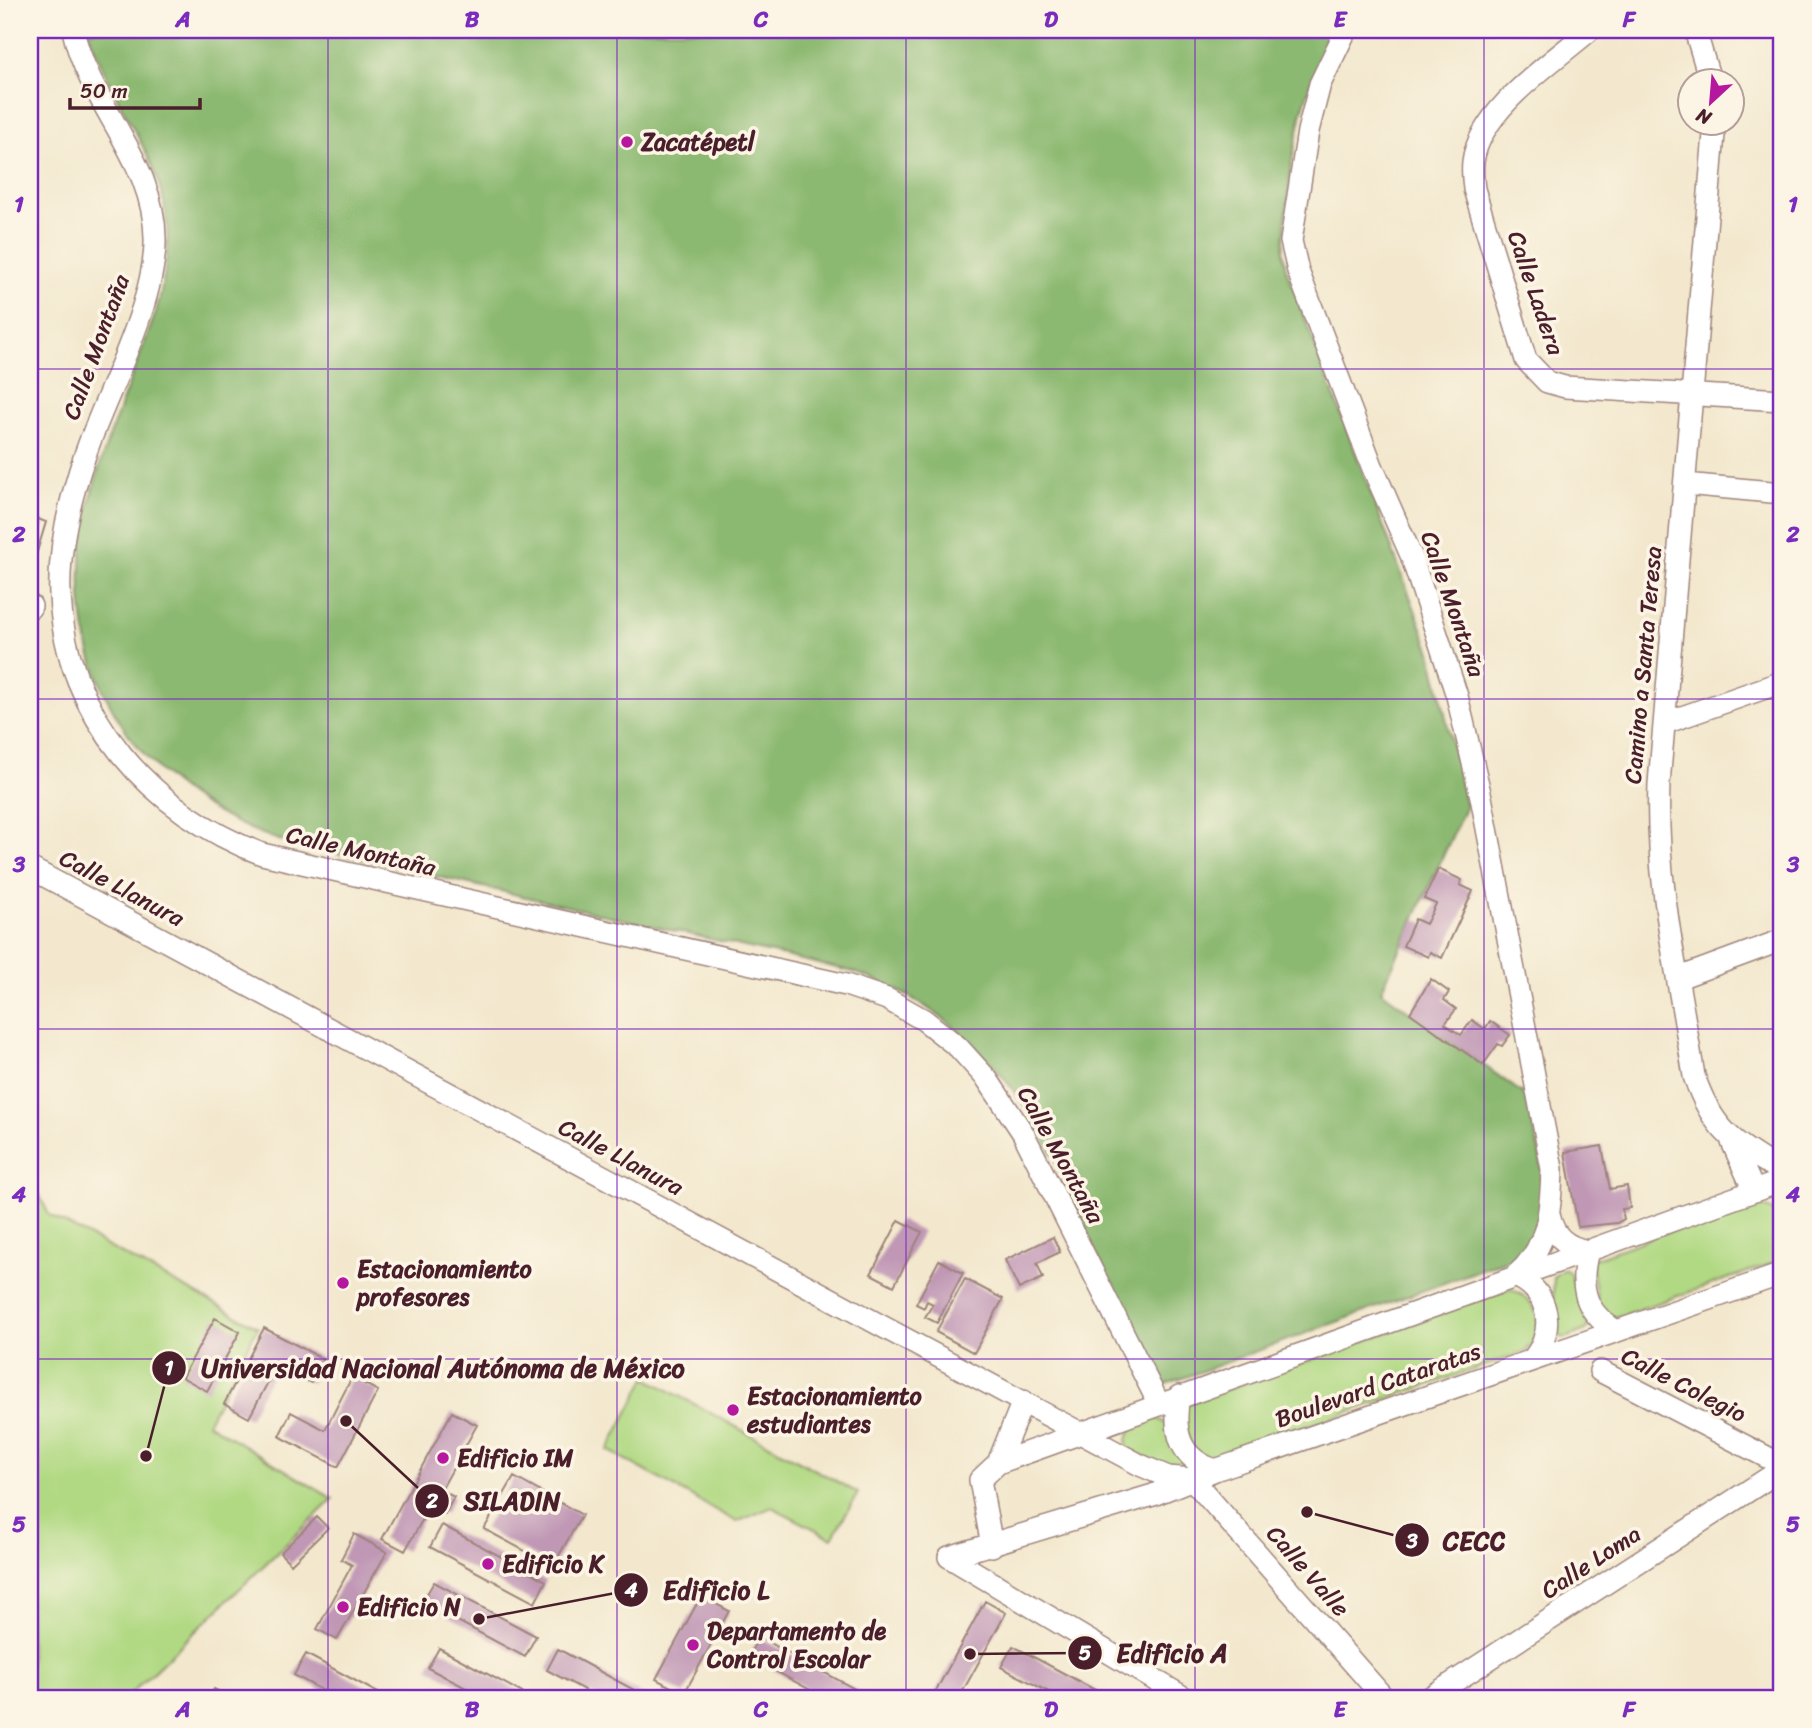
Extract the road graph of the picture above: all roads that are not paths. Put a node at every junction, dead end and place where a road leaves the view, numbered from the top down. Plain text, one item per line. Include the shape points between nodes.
1 (73, 30) edge
2 (1346, 30) edge
3 (1590, 30) edge
4 (1695, 30) edge
5 (1706, 66) edge
6 (1713, 136) edge
7 (1693, 394) junction
8 (1782, 400) edge
9 (1685, 484) junction
10 (1782, 493) edge
11 (1782, 682) edge
12 (1665, 723) junction
13 (30, 868) edge
14 (1782, 940) edge
15 (1679, 978) junction
16 (1730, 1140) junction
17 (1782, 1172) edge
18 (1782, 1181) edge
19 (1754, 1191) junction
20 (1549, 1214) junction
21 (1588, 1251) junction
22 (1782, 1275) edge
23 (1515, 1276) junction
24 (1615, 1329) junction
25 (1533, 1359) junction
26 (1600, 1371) dead end
27 (1179, 1396) junction
28 (1023, 1401) junction
29 (1159, 1404) junction
30 (1084, 1432) junction
31 (998, 1463) junction
32 (1782, 1467) edge
33 (1214, 1470) junction
34 (1192, 1479) junction
35 (992, 1546) junction
36 (1185, 1698) edge
37 (1384, 1698) edge
38 (1429, 1698) edge

1 - 29 street, Calle Montaña via 103,102 141,173 154,225 154,261 142,308 99,414 72,497 60,593 67,645 80,683 96,719 126,762 187,818 262,854 846,985 887,999 915,1015 973,1062 1012,1114
2 - 20 street, Calle Montaña via 1324,73 1313,108 1290,240 1308,297 1411,555 1457,696 1549,1147
3 - 7 street, Calle Ladera via 1494,114 1473,161 1474,190 1526,360 1538,374 1565,387
4 - 5 street
6 - 7 street, Camino a Santa Teresa
7 - 8 street, Calle Ladera
7 - 9 street, Camino a Santa Teresa
9 - 10 street
9 - 12 street, Camino a Santa Teresa
11 - 12 street
12 - 15 street, Camino a Santa Teresa via 1659,845
13 - 28 street, Calle Llanura
14 - 15 street
15 - 16 street, Camino a Santa Teresa via 1694,1076 1710,1112
16 - 17 street, Camino a Santa Teresa
16 - 19 street
18 - 19 street
19 - 21 street
20 - 21 street via 1559,1238
20 - 23 street, Calle Montaña via 1539,1248
21 - 23 street
21 - 24 street via 1583,1273 1585,1296 1597,1316
22 - 24 street, Boulevard Cataratas
23 - 25 street via 1534,1288 1545,1306 1545,1339
23 - 27 street
24 - 25 street, Boulevard Cataratas
25 - 33 street, Boulevard Cataratas
26 - 32 street, Calle Colegio
27 - 29 street
27 - 33 street via 1175,1416 1178,1438 1188,1455
28 - 30 street, Calle Llanura
28 - 31 street
29 - 30 street
30 - 31 street
30 - 34 street, Calle Llanura via 1140,1465 1168,1477
31 - 35 street via 981,1480
32 - 38 street, Calle Loma
33 - 34 street, Boulevard Cataratas
34 - 35 street, Boulevard Cataratas
34 - 37 street, Calle Valle
35 - 36 street, Boulevard Cataratas via 949,1557

